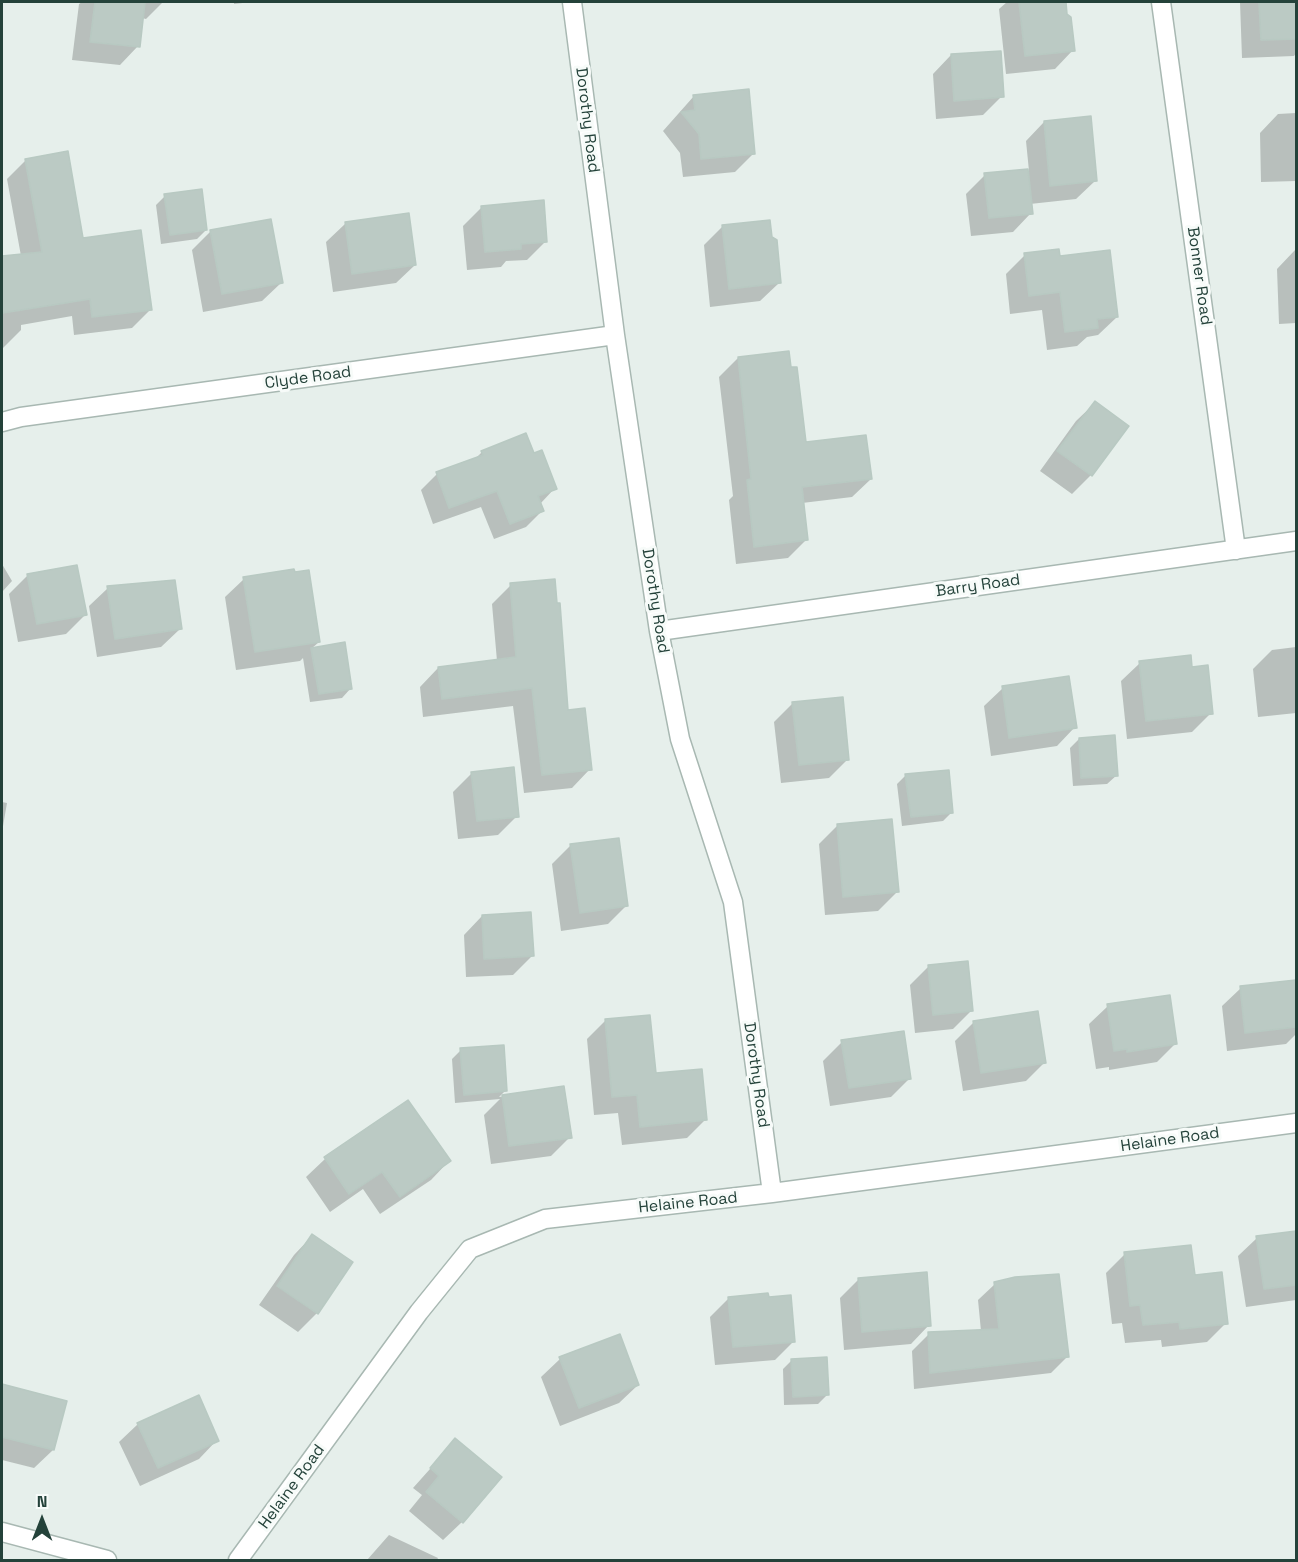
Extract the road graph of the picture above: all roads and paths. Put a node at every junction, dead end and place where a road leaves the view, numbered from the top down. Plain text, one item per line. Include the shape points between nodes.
1 (572, 2) edge
2 (1161, 2) edge
3 (615, 335) junction
4 (2, 422) edge
5 (1296, 541) edge
6 (1236, 550) junction
7 (659, 631) junction
8 (1296, 1123) edge
9 (772, 1193) junction
10 (2, 1532) edge
11 (107, 1560) edge
12 (238, 1560) edge

1 - 3 street, Dorothy Road
2 - 6 street, Bonner Road
3 - 4 street, Clyde Road
3 - 7 street, Dorothy Road
5 - 6 street, Barry Road
6 - 7 street, Barry Road
7 - 9 street, Dorothy Road via 680,739 733,902
8 - 9 street, Helaine Road
9 - 12 street, Helaine Road via 545,1219 470,1249 419,1312
10 - 11 street

